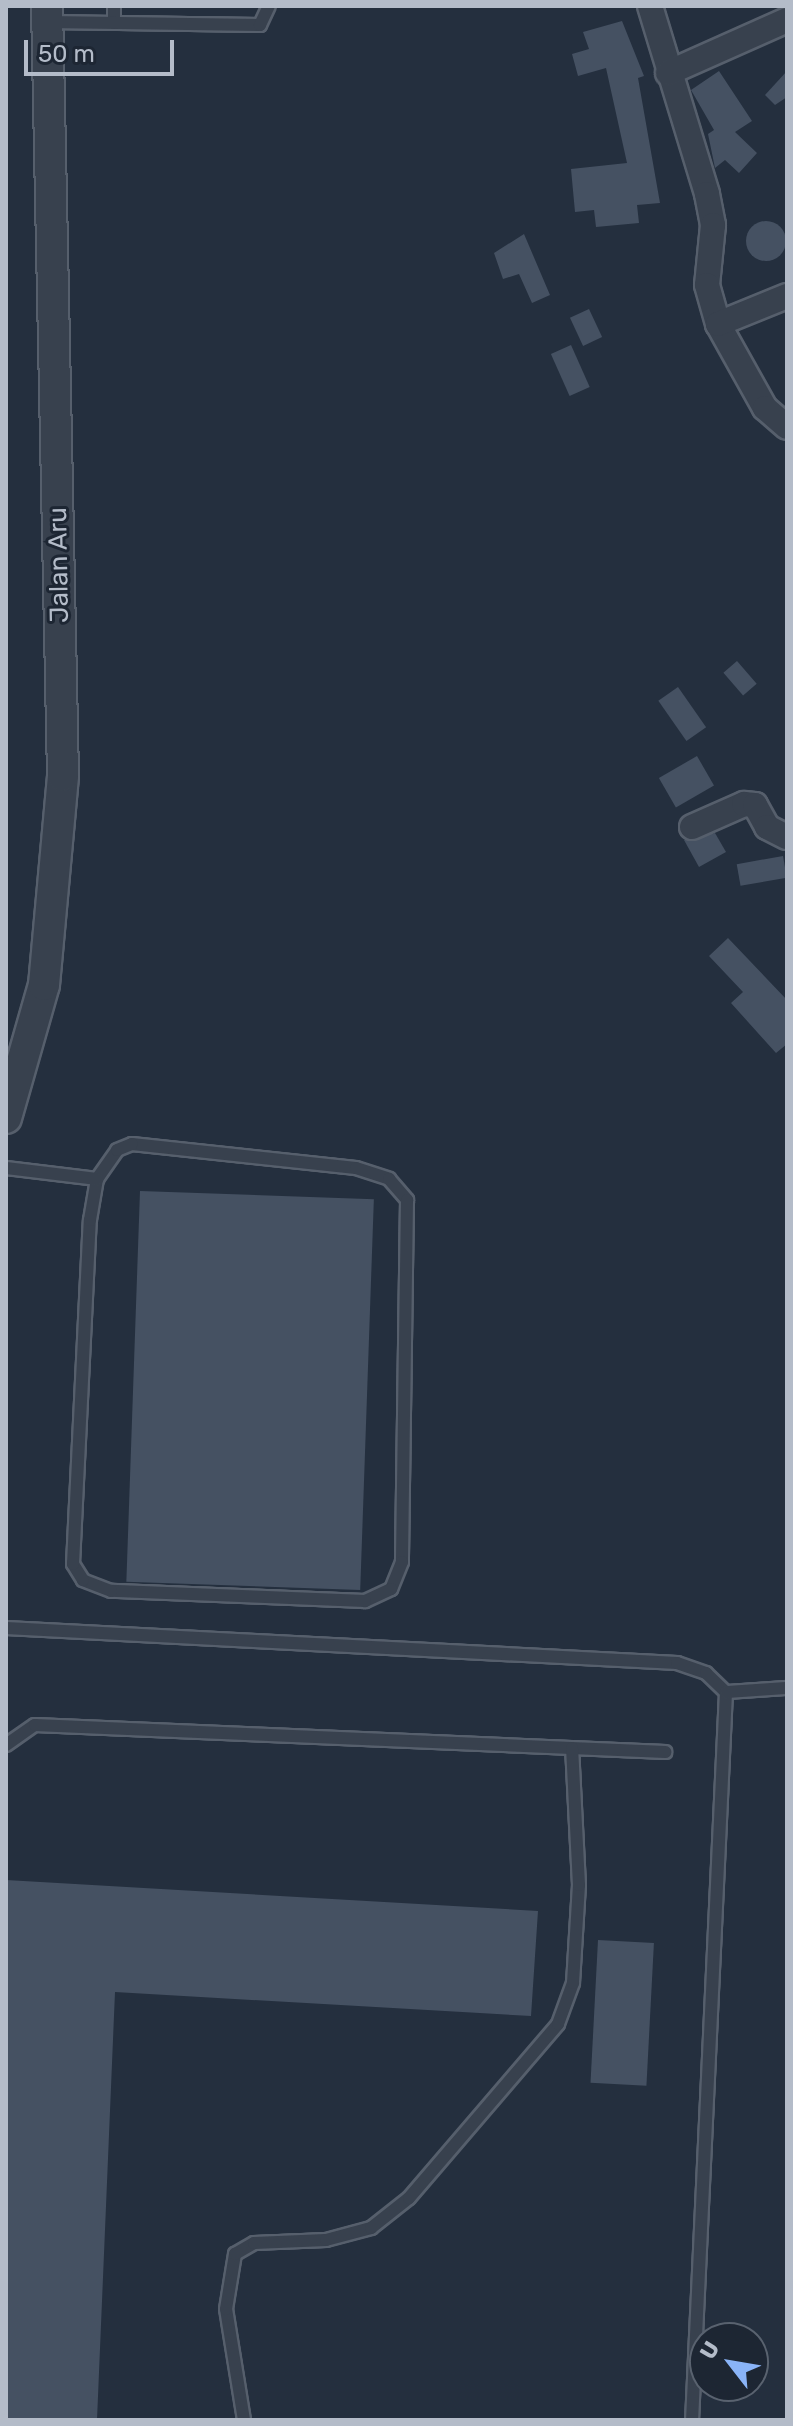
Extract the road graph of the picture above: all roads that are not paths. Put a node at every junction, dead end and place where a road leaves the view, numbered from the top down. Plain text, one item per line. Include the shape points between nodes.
1 (114, 6) edge
2 (269, 6) edge
3 (650, 6) edge
4 (47, 14) edge
5 (787, 20) edge
6 (114, 23) junction
7 (668, 73) junction
8 (787, 296) edge
9 (718, 324) junction
10 (787, 427) edge
11 (692, 827) dead end
12 (787, 837) edge
13 (6, 1118) edge
14 (6, 1168) edge
15 (97, 1179) junction
16 (6, 1628) edge
17 (787, 1688) edge
18 (726, 1692) junction
19 (6, 1745) edge
20 (572, 1748) junction
21 (665, 1752) dead end
22 (244, 2420) edge
23 (692, 2420) edge

1 - 6 lane
2 - 6 lane via 260,25
3 - 7 street
4 - 6 lane
4 - 13 street, Jalan Aru via 63,776 44,985
5 - 7 street
7 - 9 street via 707,194 713,225 707,285
8 - 9 street
9 - 10 street via 765,408
11 - 12 street via 744,804 755,805 767,827
14 - 15 lane
15 - 15 lane via 71,1524 73,1564 83,1580 111,1591 365,1601 391,1589 402,1562 407,1200 389,1179 356,1168 132,1144 117,1150
16 - 18 lane via 677,1663 706,1673
17 - 18 lane
18 - 23 lane
19 - 20 lane via 35,1725
20 - 21 lane
20 - 22 lane via 579,1885 573,1983 558,2024 409,2198 371,2228 326,2240 254,2243 235,2254 226,2309

